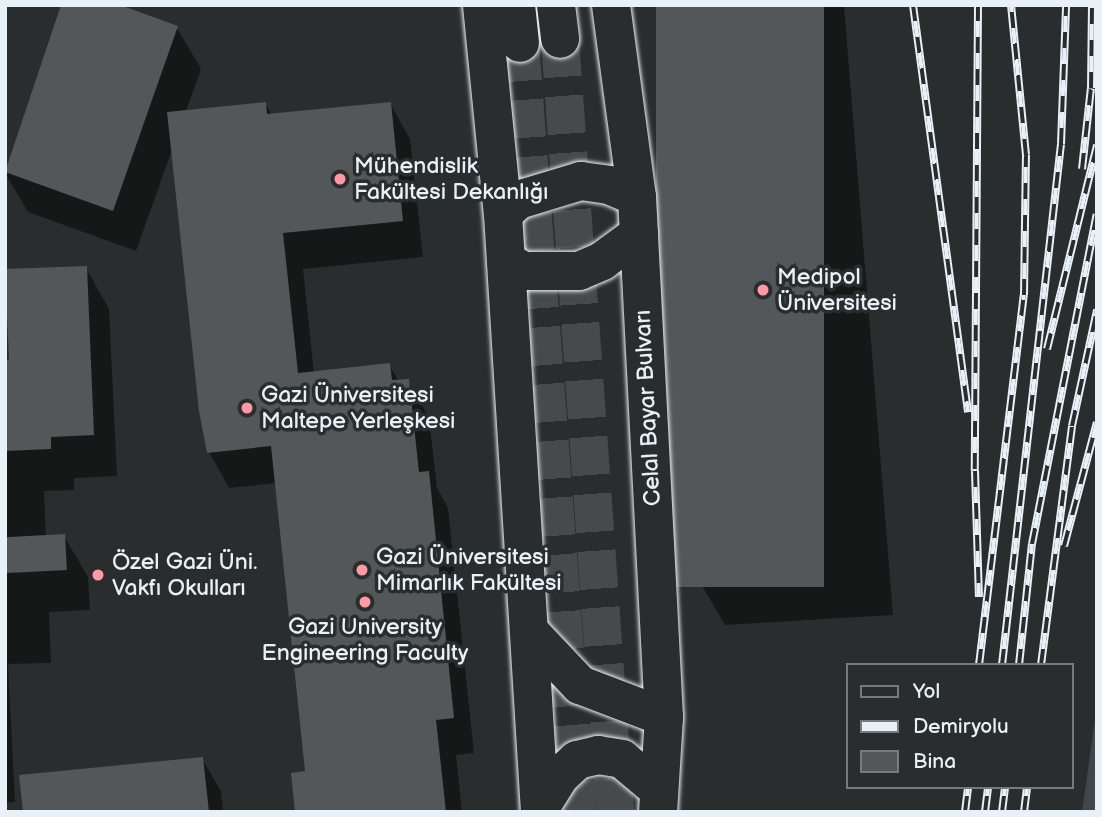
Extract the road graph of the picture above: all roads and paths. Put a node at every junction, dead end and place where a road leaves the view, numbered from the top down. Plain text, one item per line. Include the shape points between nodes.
1 (482, 5) edge
2 (516, 5) edge
3 (611, 5) edge
4 (520, 43) tunnel mouth
5 (503, 214) junction
6 (638, 216) junction
7 (506, 261) junction
8 (530, 632) junction
9 (664, 718) junction
10 (658, 800) edge
11 (540, 810) edge

1 - 5 main road
2 - 4 main road
3 - 6 main road, Celal Bayar Bulvarı
5 - 6 main road via 518,200 581,181 609,185
5 - 7 main road
6 - 7 main road via 602,261 579,271 523,271
6 - 9 main road, Celal Bayar Bulvarı
7 - 8 main road
8 - 9 main road via 580,685
8 - 11 main road
9 - 10 main road, Celal Bayar Bulvarı
10 - 11 main road via 622,759 598,755 578,760 561,775

